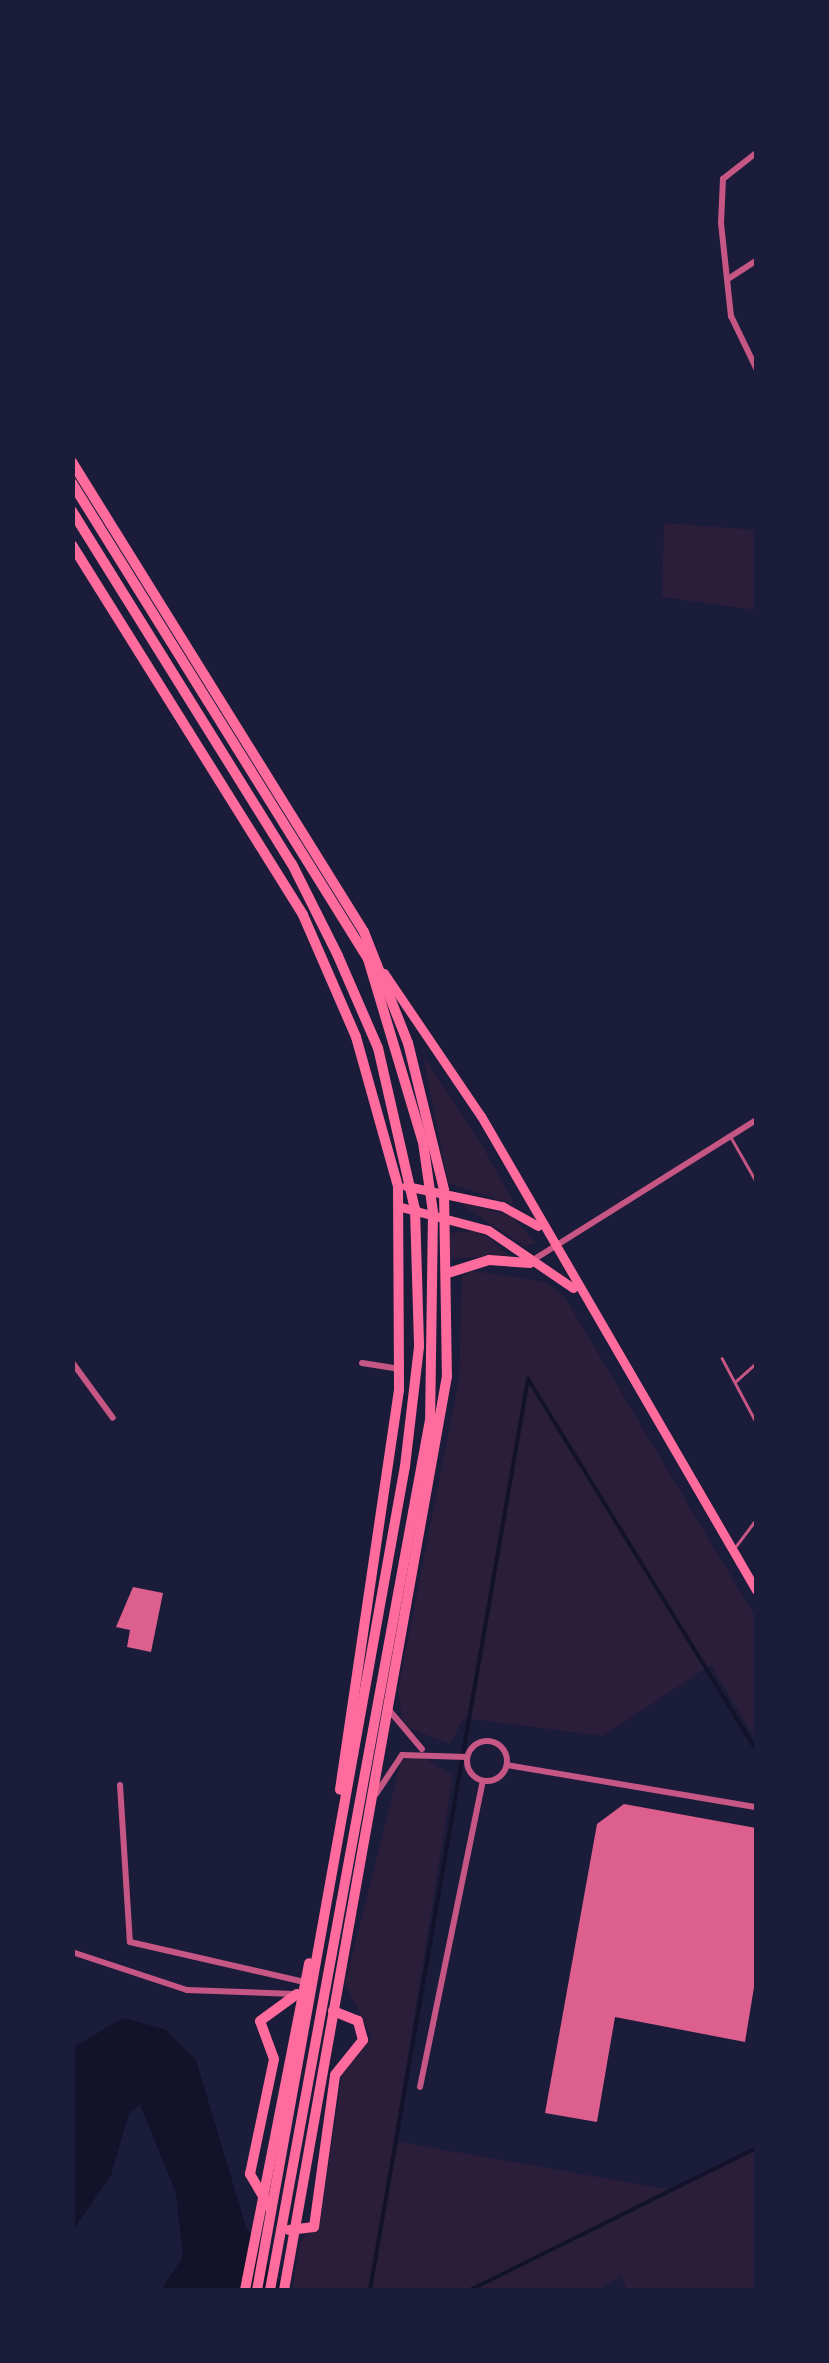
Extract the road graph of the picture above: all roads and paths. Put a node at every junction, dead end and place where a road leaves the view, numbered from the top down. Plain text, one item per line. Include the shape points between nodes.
1 (756, 153) edge
2 (756, 261) edge
3 (727, 279) junction
4 (756, 368) edge
5 (72, 462) edge
6 (72, 483) edge
7 (72, 511) edge
8 (72, 545) edge
9 (368, 959) junction
10 (384, 974) junction
11 (756, 1120) edge
12 (729, 1136) junction
13 (756, 1181) edge
14 (398, 1186) junction
15 (412, 1187) junction
16 (430, 1188) junction
17 (444, 1190) junction
18 (401, 1207) junction
19 (415, 1209) junction
20 (433, 1212) junction
21 (447, 1215) junction
22 (540, 1227) junction
23 (554, 1245) junction
24 (530, 1263) junction
25 (452, 1271) junction
26 (437, 1277) junction
27 (575, 1289) junction
28 (722, 1358) dead end
29 (72, 1362) edge
30 (362, 1363) dead end
31 (756, 1363) edge
32 (400, 1369) junction
33 (735, 1382) junction
34 (113, 1418) dead end
35 (756, 1422) edge
36 (756, 1518) edge
37 (732, 1551) junction
38 (756, 1590) edge
39 (388, 1709) junction
40 (423, 1750) junction
41 (467, 1757) junction
42 (506, 1765) junction
43 (483, 1781) junction
44 (120, 1784) dead end
45 (373, 1799) junction
46 (340, 1804) junction
47 (756, 1807) edge
48 (72, 1952) edge
49 (304, 1988) junction
50 (334, 2010) junction
51 (295, 2039) junction
52 (420, 2087) dead end
53 (245, 2290) edge
54 (257, 2290) edge
55 (270, 2290) edge
56 (284, 2290) edge

1 - 3 street via 723,179
2 - 3 street
3 - 4 street via 740,344
5 - 10 highway
6 - 9 highway
7 - 15 highway via 322,922 372,1034
8 - 14 highway via 303,915 356,1037
9 - 10 highway
9 - 16 highway
10 - 17 highway
10 - 22 main road via 481,1116
11 - 12 street
12 - 13 lane
12 - 23 street
14 - 15 main road
14 - 18 highway
15 - 16 main road
15 - 19 highway
16 - 17 main road
16 - 20 highway
17 - 21 highway
17 - 22 main road
18 - 19 main road
18 - 32 highway
19 - 20 main road
19 - 46 highway via 414,1396
20 - 21 main road
20 - 26 highway
21 - 24 main road via 502,1238
21 - 25 highway
22 - 23 main road
23 - 24 street
23 - 27 main road
24 - 25 highway via 488,1260
24 - 27 main road
25 - 26 highway
25 - 39 highway via 447,1376
26 - 55 highway via 430,1420
27 - 37 main road
28 - 33 lane
29 - 34 street
30 - 32 street
31 - 33 lane
32 - 46 highway via 338,1765
33 - 35 lane
36 - 37 lane
37 - 38 main road
39 - 40 street
39 - 45 highway
40 - 41 street
40 - 45 street via 394,1762
41 - 42 street via 494,1742
41 - 43 street
42 - 43 street
42 - 47 street
43 - 52 street
44 - 49 street via 130,1942
45 - 50 highway
46 - 49 highway
48 - 49 street via 187,1990
49 - 50 highway via 260,2020 274,2059 250,2174 297,2235 316,2220 336,2075 364,2040 358,2021
49 - 51 highway
50 - 56 highway
51 - 53 highway
51 - 54 highway

